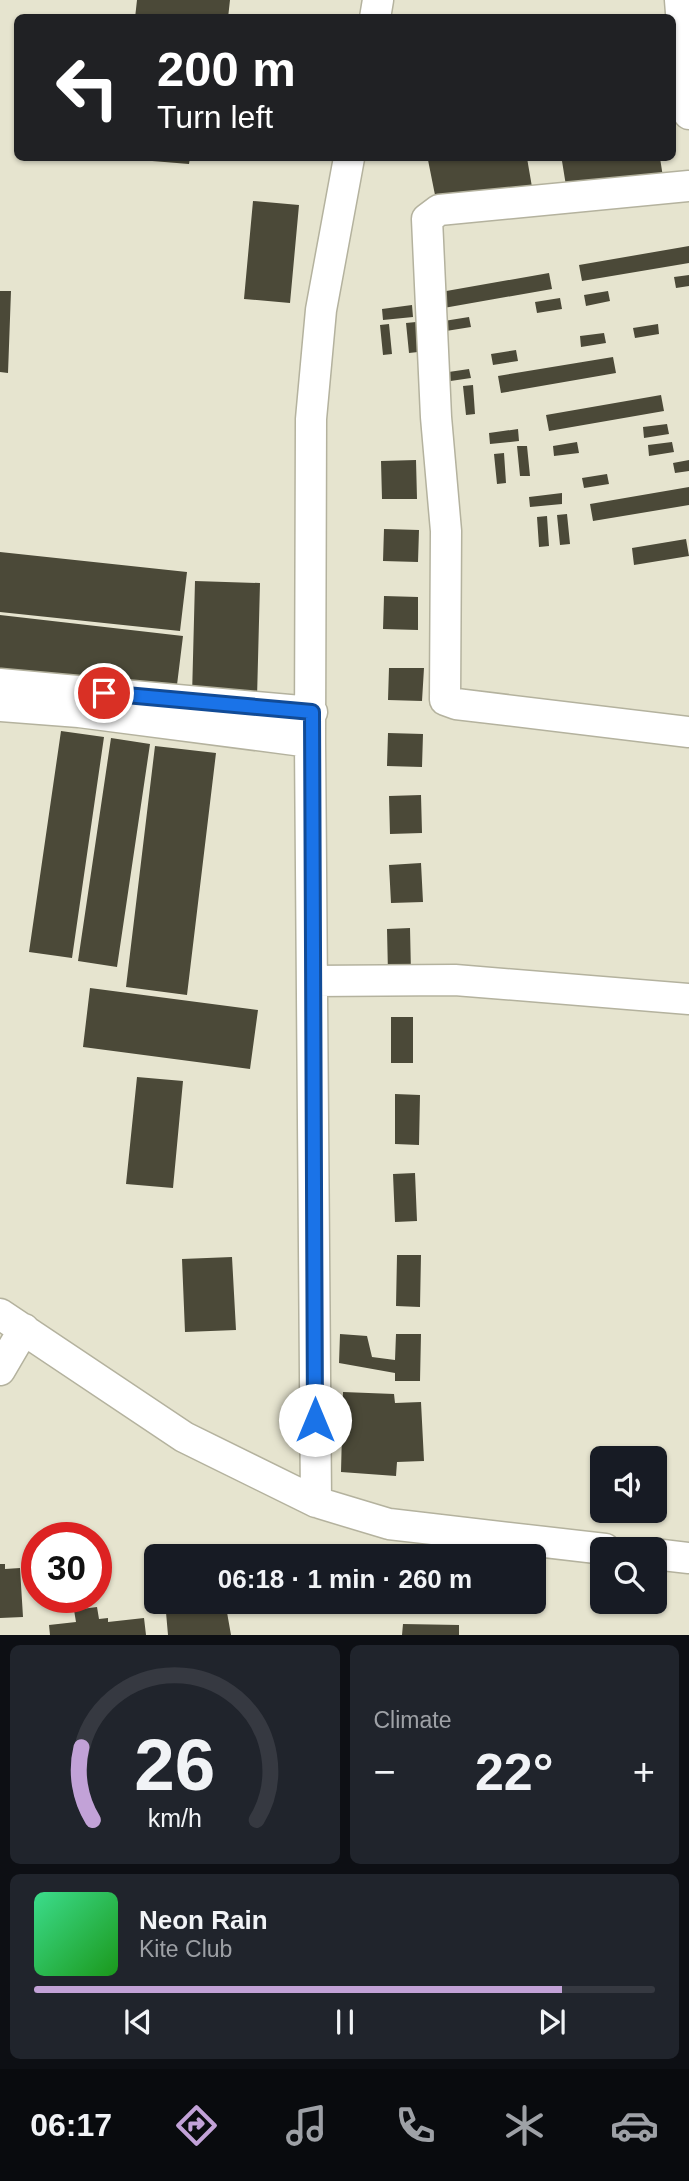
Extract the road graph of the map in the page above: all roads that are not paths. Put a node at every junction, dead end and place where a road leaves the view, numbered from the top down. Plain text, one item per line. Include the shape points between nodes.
1 (681, 0) edge
2 (689, 114) edge
3 (348, 161) edge
4 (689, 186) edge
5 (0, 684) edge
6 (0, 706) edge
7 (312, 712) junction
8 (689, 732) edge
9 (310, 742) junction
10 (312, 981) junction
11 (689, 999) edge
12 (12, 1321) edge
13 (0, 1370) edge
14 (316, 1502) junction
15 (590, 1547) edge
16 (667, 1556) edge
17 (689, 1558) edge

1 - 2 street
3 - 7 street via 321,310 311,419
4 - 8 street via 439,210 427,219 446,531 445,700
5 - 7 street
6 - 9 street
7 - 9 street
9 - 10 street
10 - 11 street via 455,981
10 - 14 street
12 - 13 street
12 - 14 street via 184,1437
14 - 15 street via 389,1524
16 - 17 street

